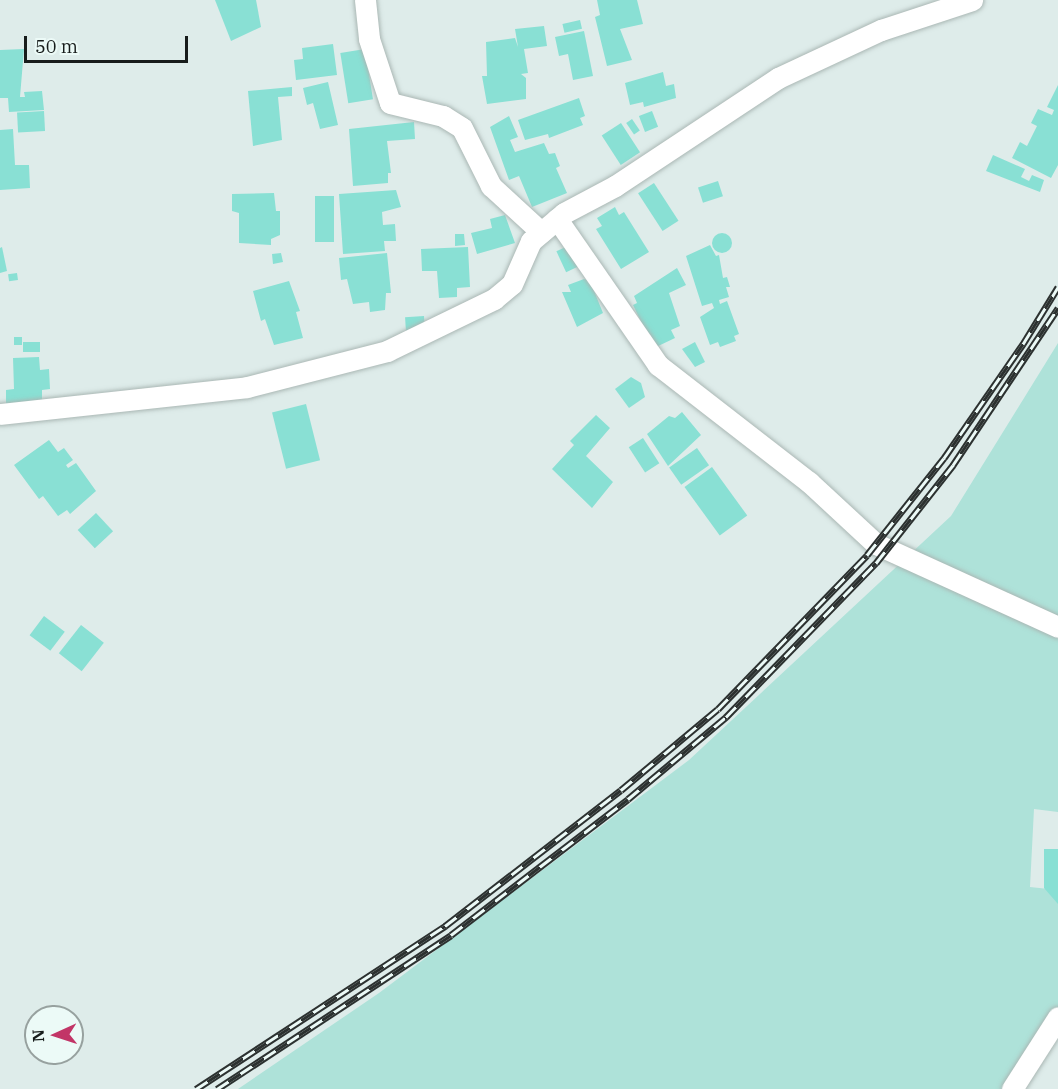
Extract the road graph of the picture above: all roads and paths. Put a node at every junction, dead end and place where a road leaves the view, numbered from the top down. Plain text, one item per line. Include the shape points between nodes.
1 (365, 0) edge
2 (972, 0) edge
3 (549, 226) junction
4 (0, 414) edge
5 (1058, 627) edge
6 (1058, 1017) edge
7 (1011, 1089) edge

1 - 3 street via 369,39 390,104 443,116 462,128 490,186
2 - 3 street via 880,30 778,78
3 - 4 street via 531,242 512,284 494,299 387,351 247,387
3 - 5 street via 658,365 809,482 876,544
6 - 7 street

